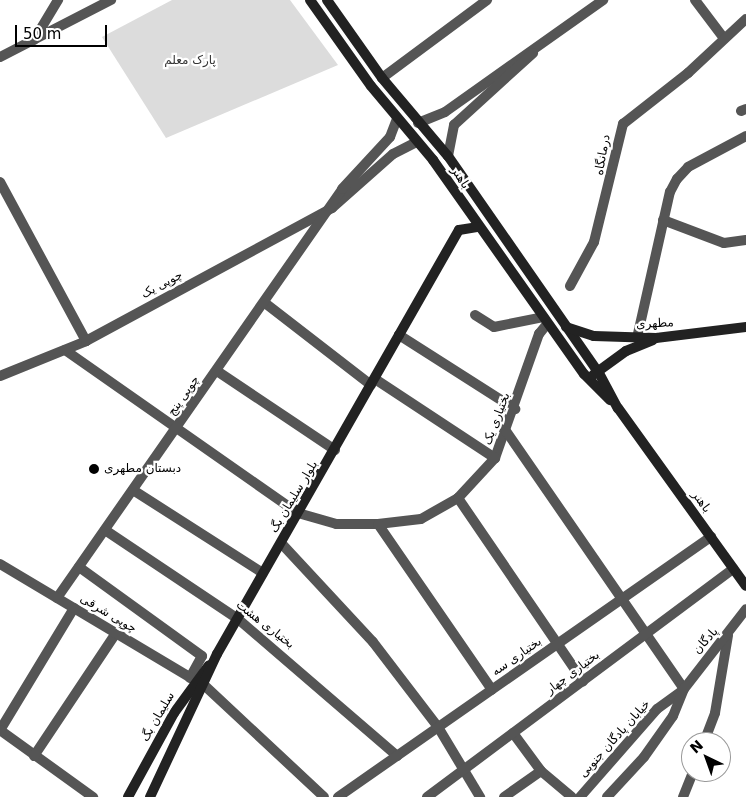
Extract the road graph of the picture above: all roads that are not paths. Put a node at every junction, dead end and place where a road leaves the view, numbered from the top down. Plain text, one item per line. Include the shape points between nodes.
1 (58, 0) edge
2 (111, 0) edge
3 (310, 0) edge
4 (327, 0) edge
5 (487, 0) edge
6 (603, 0) edge
7 (695, 0) edge
8 (746, 19) edge
9 (723, 37) junction
10 (543, 41) junction
11 (33, 42) junction
12 (0, 57) edge
13 (382, 78) junction
14 (397, 119) junction
15 (418, 123) junction
16 (746, 136) edge
17 (417, 142) junction
18 (448, 156) junction
19 (0, 182) edge
20 (332, 208) junction
21 (663, 220) junction
22 (477, 226) junction
23 (746, 240) edge
24 (570, 286) dead end
25 (266, 303) junction
26 (475, 315) dead end
27 (545, 321) junction
28 (566, 327) junction
29 (746, 327) edge
30 (399, 335) junction
31 (637, 338) junction
32 (656, 338) junction
33 (86, 340) junction
34 (65, 350) junction
35 (217, 371) junction
36 (599, 373) junction
37 (584, 374) junction
38 (0, 376) edge
39 (373, 382) junction
40 (618, 408) junction
41 (515, 409) junction
42 (177, 428) junction
43 (506, 431) junction
44 (335, 450) junction
45 (495, 458) junction
46 (133, 490) junction
47 (458, 498) junction
48 (298, 513) junction
49 (378, 524) junction
50 (105, 530) junction
51 (711, 537) junction
52 (281, 543) junction
53 (0, 564) edge
54 (79, 567) junction
55 (733, 569) junction
56 (263, 573) junction
57 (746, 586) edge
58 (57, 598) junction
59 (622, 599) junction
60 (74, 608) junction
61 (746, 609) edge
62 (238, 619) junction
63 (116, 634) junction
64 (645, 635) junction
65 (728, 636) junction
66 (560, 642) junction
67 (197, 681) junction
68 (583, 681) junction
69 (684, 689) junction
70 (492, 690) junction
71 (438, 727) junction
72 (708, 732) edge
73 (513, 733) junction
74 (34, 756) junction
75 (397, 756) junction
76 (464, 770) junction
77 (541, 771) junction
78 (689, 782) edge
79 (93, 797) edge
80 (128, 797) edge
81 (150, 797) edge
82 (324, 797) edge
83 (338, 797) edge
84 (427, 797) edge
85 (480, 797) edge
86 (504, 797) edge
87 (572, 797) edge
88 (580, 797) edge
89 (607, 797) edge
90 (683, 797) edge

1 - 11 street
2 - 11 street
3 - 14 main road, باهنر
4 - 13 main road, باهنر
5 - 13 street
6 - 10 street
7 - 9 street
8 - 9 street, درمانگاه
9 - 24 street, درمانگاه via 688,73 623,124 594,242
10 - 15 street via 445,112
10 - 18 street via 517,72 454,125
11 - 12 street
13 - 15 main road, باهنر
14 - 17 main road, باهنر
14 - 20 street via 390,137 342,189
15 - 18 main road, باهنر
16 - 21 street via 688,167 670,192
17 - 20 street, چوپی یک via 393,154
17 - 22 main road, باهنر
18 - 28 main road, باهنر
19 - 33 street
20 - 25 street, چوپی پنج
20 - 33 street, چوپی یک
21 - 23 street via 724,243
21 - 31 street
22 - 27 main road, باهنر
22 - 30 main road, بلوار سلیمان بگ via 467,225 459,230
25 - 35 street, چوپی پنج
25 - 39 street
26 - 27 street via 494,328
27 - 37 main road, باهنر
27 - 41 street, بختیاری یک
28 - 31 main road, مطهری via 594,336
28 - 36 main road, باهنر
29 - 32 main road, مطهری
30 - 39 main road, بلوار سلیمان بگ
30 - 41 street
31 - 32 main road, مطهری
32 - 36 main road via 626,351
33 - 34 street, چوپی یک
34 - 38 street, چوپی یک
34 - 42 street, بختیاری یک
35 - 42 street, چوپی پنج
35 - 44 street
36 - 37 main road
36 - 40 main road, باهنر
37 - 40 main road, باهنر
39 - 44 main road, بلوار سلیمان بگ
39 - 45 street
40 - 51 main road, باهنر
41 - 43 street, بختیاری یک
42 - 46 street, چوپی پنج
42 - 48 street, بختیاری یک
43 - 45 street, بختیاری یک
43 - 59 street
44 - 48 main road, بلوار سلیمان بگ
45 - 47 street, بختیاری یک
46 - 50 street, چوپی پنج
46 - 56 street
47 - 49 street, بختیاری یک via 421,520
47 - 66 street
48 - 49 street, بختیاری یک via 336,524
48 - 52 main road, بلوار سلیمان بگ
49 - 70 street
50 - 54 street, چوپی پنج
50 - 62 street, بختیاری هشت
51 - 55 main road, باهنر
51 - 59 street, بختیاری سه
52 - 56 main road, بلوار سلیمان بگ
52 - 71 street via 373,642
53 - 58 street, چوپی شرقی
54 - 58 street, چوپی پنج
54 - 67 street via 202,656
55 - 57 main road, باهنر
55 - 64 street, بختیاری چهار
56 - 62 main road, بلوار سلیمان بگ
58 - 60 street, چوپی شرقی
59 - 64 street
59 - 66 street, بختیاری سه
60 - 63 street, چوپی شرقی
60 - 74 street via 0,726 3,733
61 - 65 street, پادگان
62 - 67 main road, بلوار سلیمان بگ
62 - 75 street, بختیاری هشت
63 - 67 street, چوپی شرقی
63 - 74 street
64 - 68 street, بختیاری چهار
64 - 69 street
65 - 69 street, پادگان
65 - 72 street via 715,713
66 - 68 street
66 - 70 street, بختیاری سه
67 - 80 main road, سلیمان بگ
67 - 81 main road, بلوار سلیمان بگ
67 - 82 street, چوپی شرقی
68 - 73 street, بختیاری چهار
69 - 88 street, خیابان پادگان جنوبی via 657,709
69 - 89 street via 673,716 644,757
70 - 71 street, بختیاری سه
71 - 75 street, بختیاری سه
71 - 76 street
73 - 76 street, بختیاری چهار
73 - 77 street
74 - 79 street
75 - 83 street, بختیاری سه
76 - 84 street, بختیاری چهار
76 - 85 street
77 - 86 street
77 - 87 street
78 - 90 street

